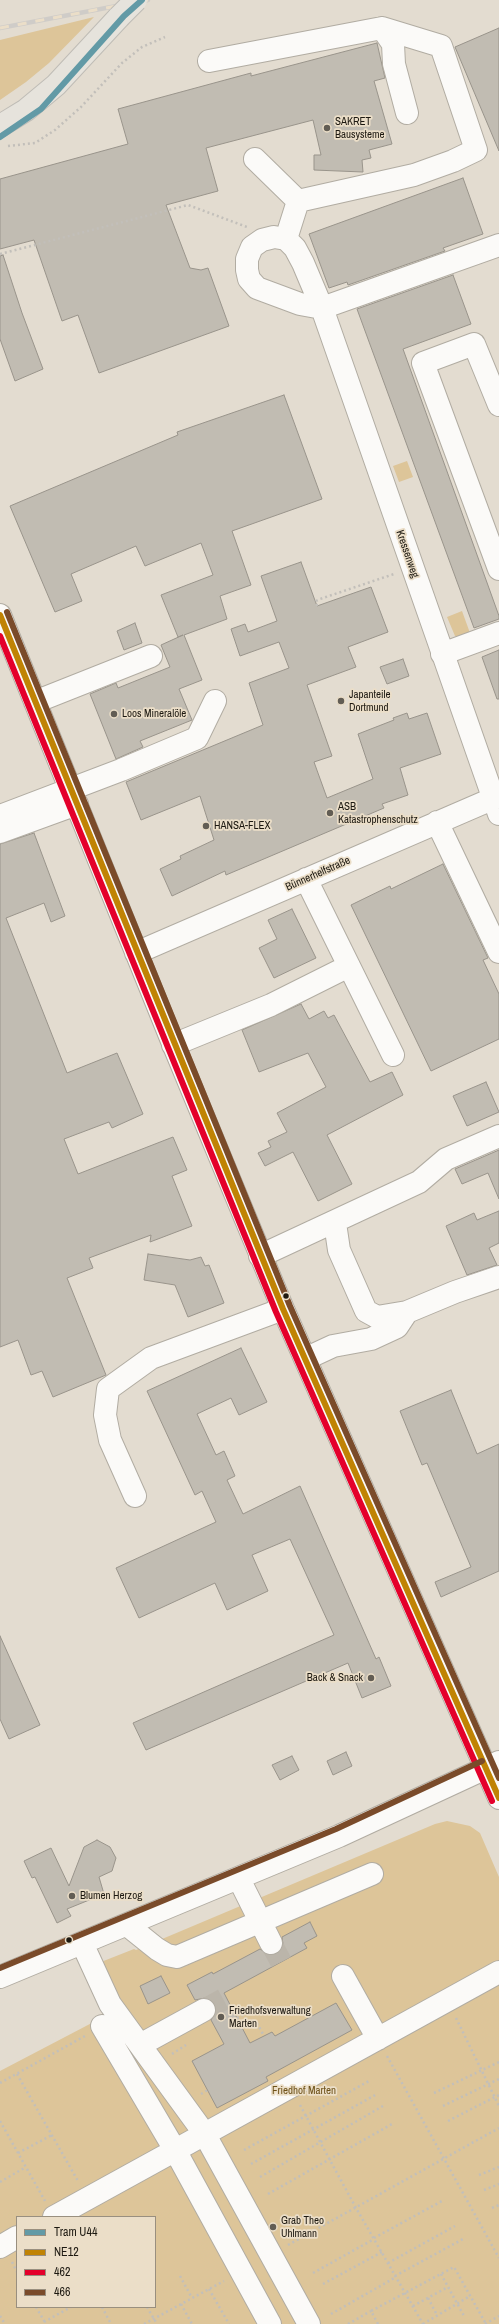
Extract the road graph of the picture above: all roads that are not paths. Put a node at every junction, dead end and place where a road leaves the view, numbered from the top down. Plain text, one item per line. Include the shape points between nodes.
1 (136, 0) edge
2 (382, 28) junction
3 (209, 61) dead end
4 (407, 113) dead end
5 (4, 136) edge
6 (255, 159) dead end
7 (298, 201) junction
8 (286, 239) junction
9 (499, 245) edge
10 (322, 308) junction
11 (499, 405) edge
12 (499, 569) edge
13 (0, 614) edge
14 (499, 633) edge
15 (442, 654) junction
16 (151, 656) dead end
17 (215, 701) dead end
18 (36, 702) junction
19 (74, 796) junction
20 (497, 803) edge
21 (0, 816) edge
22 (437, 822) junction
23 (0, 832) edge
24 (306, 879) junction
25 (499, 952) edge
26 (136, 953) junction
27 (349, 966) junction
28 (173, 1045) junction
29 (393, 1055) dead end
30 (499, 1136) edge
31 (335, 1223) junction
32 (260, 1256) junction
33 (499, 1277) edge
34 (283, 1309) junction
35 (407, 1312) junction
36 (305, 1359) junction
37 (135, 1496) dead end
38 (492, 1765) edge
39 (499, 1798) edge
40 (372, 1874) dead end
41 (239, 1878) junction
42 (259, 1922) junction
43 (127, 1925) junction
44 (82, 1943) junction
45 (271, 1943) tunnel mouth
46 (499, 1972) edge
47 (343, 1976) dead end
48 (0, 1977) edge
49 (204, 2010) tunnel mouth
50 (102, 2026) road end
51 (378, 2039) junction
52 (140, 2045) junction
53 (204, 2133) junction
54 (175, 2150) junction
55 (50, 2211) edge
56 (16, 2238) edge
57 (0, 2247) edge
58 (270, 2324) edge
59 (309, 2324) edge

1 - 5 main road, bridge via 56,85 26,110
2 - 3 street
2 - 4 street via 393,44 394,64
2 - 7 street via 441,46 476,150 414,175
6 - 7 street
7 - 8 street
8 - 10 street, Kressenweg via 295,248
8 - 10 street via 274,237 262,240 252,247 247,259 250,279 257,288 300,304
9 - 10 street
10 - 15 street, Kressenweg
11 - 12 street via 474,344 423,362
13 - 18 street
14 - 15 street
15 - 20 street, Kressenweg
16 - 18 street
17 - 19 street via 197,738 122,770
18 - 19 street
19 - 21 street
19 - 23 street
19 - 26 street
20 - 22 street, Bünnerhelfstraße
22 - 24 street, Bünnerhelfstraße
22 - 25 street
24 - 26 street, Bünnerhelfstraße
24 - 27 street
26 - 28 street
27 - 28 street via 271,1005
27 - 29 street
28 - 32 street
30 - 31 street via 446,1159 419,1182
31 - 32 street
31 - 35 street via 339,1250 366,1311 376,1317
32 - 34 street
33 - 35 street
34 - 36 street
34 - 37 street via 151,1358 108,1389 105,1415 110,1440
35 - 36 street via 397,1327 371,1339 333,1346
36 - 38 street
38 - 39 street
38 - 41 street via 339,1836
40 - 42 street
41 - 42 street
41 - 43 street
42 - 43 street via 177,1956 167,1955 157,1949
42 - 45 street
43 - 44 street
44 - 48 street
44 - 52 street via 110,2004
46 - 51 street
47 - 51 street
49 - 52 street
50 - 54 street
51 - 53 street
52 - 53 street
53 - 54 street
53 - 59 street
54 - 55 street via 88,2198
54 - 58 street
56 - 57 street

